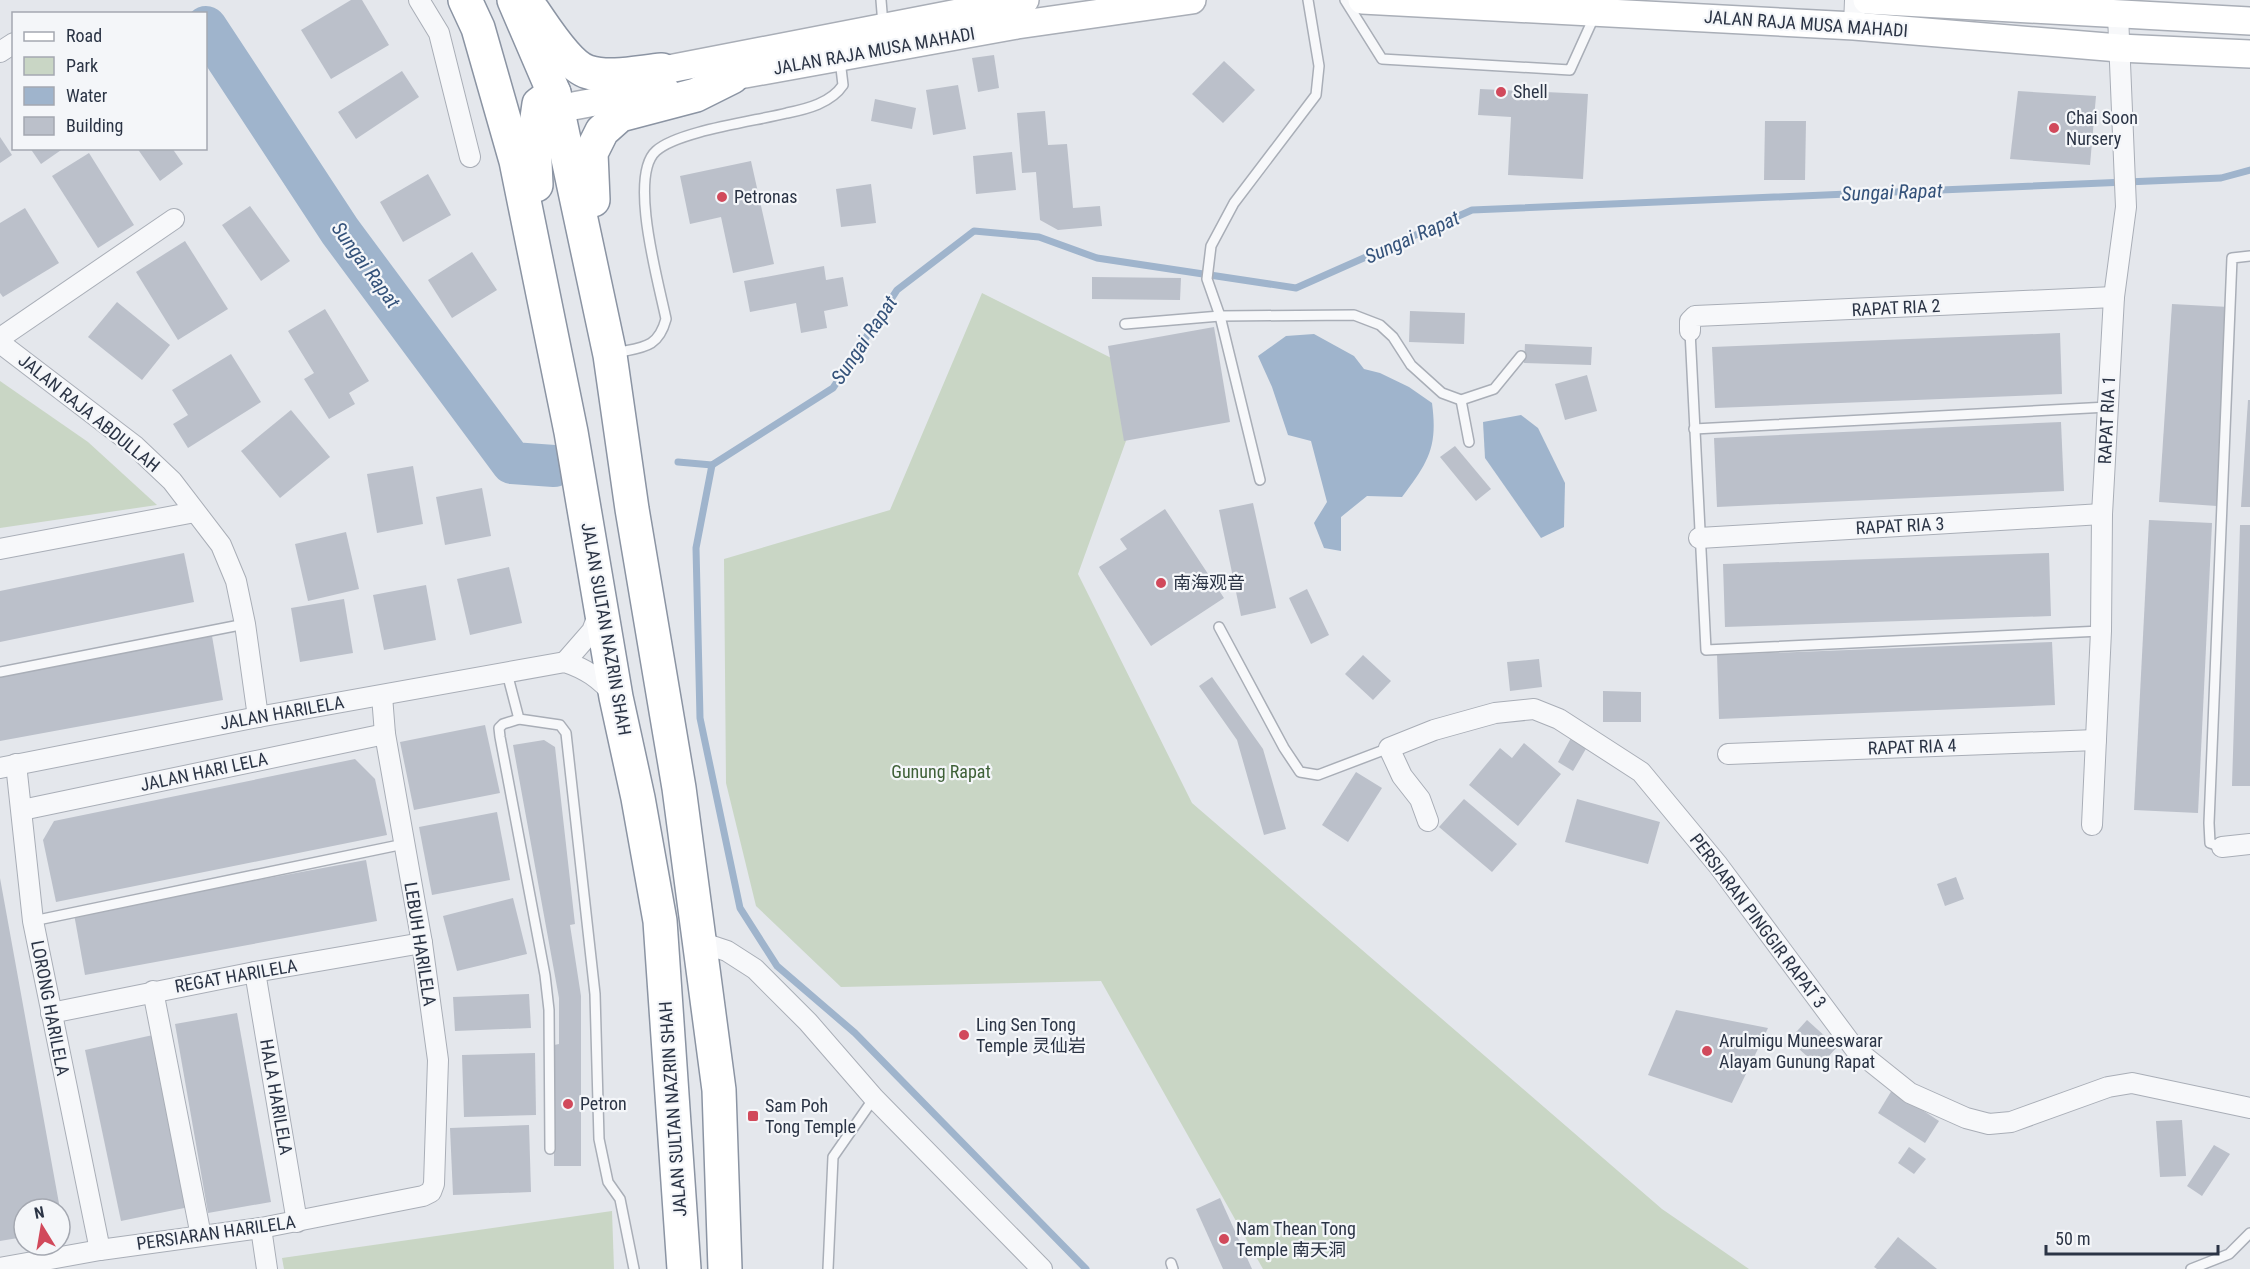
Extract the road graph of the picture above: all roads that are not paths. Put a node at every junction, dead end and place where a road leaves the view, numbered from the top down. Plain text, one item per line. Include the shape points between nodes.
1 (419, 0) edge
2 (514, 0) edge
3 (525, 0) edge
4 (881, 0) edge
5 (1025, 0) edge
6 (1192, 0) edge
7 (1308, 0) edge
8 (1345, 0) edge
9 (1362, 0) edge
10 (1867, 0) edge
11 (1948, 3) edge
12 (959, 5) edge
13 (1597, 6) edge
14 (1855, 13) edge
15 (471, 14) edge
16 (2118, 15) junction
17 (2250, 21) edge
18 (884, 28) junction
19 (837, 47) junction
20 (2119, 48) junction
21 (2250, 54) edge
22 (662, 70) junction
23 (732, 77) junction
24 (550, 102) junction
25 (470, 157) dead end
26 (174, 219) dead end
27 (2250, 256) edge
28 (2114, 297) junction
29 (601, 304) junction
30 (1220, 316) junction
31 (1125, 324) dead end
32 (1690, 331) joint
33 (0, 338) edge
34 (0, 343) edge
35 (610, 355) junction
36 (1521, 356) dead end
37 (556, 358) junction
38 (1461, 400) junction
39 (2108, 407) junction
40 (1694, 429) junction
41 (1469, 442) dead end
42 (1260, 480) dead end
43 (195, 512) junction
44 (2102, 514) junction
45 (1699, 538) junction
46 (0, 549) edge
47 (601, 610) junction
48 (245, 624) junction
49 (1219, 627) dead end
50 (2101, 631) junction
51 (565, 662) junction
52 (0, 672) edge
53 (507, 673) junction
54 (382, 696) junction
55 (616, 697) junction
56 (258, 717) junction
57 (519, 719) junction
58 (385, 734) junction
59 (2096, 740) junction
60 (1389, 748) junction
61 (1728, 754) dead end
62 (8, 766) edge
63 (22, 810) junction
64 (1428, 821) dead end
65 (2092, 825) dead end
66 (404, 844) junction
67 (2250, 844) edge
68 (2222, 847) joint
69 (33, 921) junction
70 (700, 942) junction
71 (422, 943) junction
72 (255, 972) junction
73 (153, 992) junction
74 (51, 1013) junction
75 (874, 1098) junction
76 (2250, 1108) edge
77 (550, 1149) dead end
78 (431, 1192) joint
79 (297, 1222) junction
80 (261, 1228) junction
81 (2250, 1233) edge
82 (201, 1236) junction
83 (100, 1250) junction
84 (0, 1268) edge
85 (267, 1269) edge
86 (634, 1269) edge
87 (684, 1269) edge
88 (725, 1269) edge
89 (828, 1269) edge
90 (1042, 1269) edge
91 (2191, 1269) edge

1 - 25 street via 439,33
2 - 24 highway
3 - 22 highway via 560,49 586,72 604,75
4 - 18 lane
5 - 12 main road, JALAN RAJA MUSA MAHADI
6 - 19 main road, JALAN RAJA MUSA MAHADI
7 - 30 lane via 1319,66 1316,95 1234,203 1211,246 1207,279
8 - 13 lane via 1382,59 1570,70
9 - 13 main road, JALAN RAJA MUSA MAHADI
10 - 11 main road, JALAN RAJA MUSA MAHADI
11 - 16 main road, JALAN RAJA MUSA MAHADI
12 - 18 main road, JALAN RAJA MUSA MAHADI
13 - 14 main road, JALAN RAJA MUSA MAHADI
14 - 20 main road, JALAN RAJA MUSA MAHADI
15 - 24 highway via 512,88
15 - 37 highway, JALAN SULTAN NAZRIN SHAH via 516,161
16 - 17 main road, JALAN RAJA MUSA MAHADI
16 - 20 street, RAPAT RIA 1
18 - 19 main road, JALAN RAJA MUSA MAHADI
19 - 22 main road, JALAN RAJA MUSA MAHADI
19 - 23 main road, JALAN RAJA MUSA MAHADI
19 - 35 lane via 843,85 830,99 797,111 677,139 655,151 644,172 644,204 666,319 663,333 653,344
20 - 21 main road, JALAN RAJA MUSA MAHADI
20 - 28 street, RAPAT RIA 1 via 2126,207
22 - 24 main road, JALAN RAJA MUSA MAHADI
23 - 24 main road, JALAN RAJA MUSA MAHADI
23 - 29 highway via 696,95 620,115 602,131 591,153
24 - 29 highway
24 - 37 highway via 534,139 534,167
26 - 33 street
27 - 68 lane via 2232,258 2209,823 2210,843
28 - 32 street, RAPAT RIA 2 via 1695,316 1690,321
28 - 39 street, RAPAT RIA 1
29 - 35 highway
30 - 31 lane
30 - 38 lane via 1354,315 1380,325 1411,365 1442,393
30 - 42 lane
32 - 40 lane
34 - 43 street, JALAN RAJA ABDULLAH via 135,446 172,481
35 - 70 highway
36 - 38 lane via 1494,389
37 - 47 highway, JALAN SULTAN NAZRIN SHAH
38 - 41 lane
39 - 40 lane
39 - 44 street, RAPAT RIA 1
40 - 45 lane
43 - 46 street
43 - 48 street, JALAN RAJA ABDULLAH via 221,545 236,581
44 - 45 street, RAPAT RIA 3
44 - 50 street, RAPAT RIA 1
45 - 50 lane via 1706,650
47 - 51 street via 591,631
47 - 55 highway, JALAN SULTAN NAZRIN SHAH
48 - 52 lane
48 - 56 street, JALAN RAJA ABDULLAH
49 - 60 lane via 1300,772 1318,775
50 - 59 street, RAPAT RIA 1
51 - 53 street, JALAN HARILELA
51 - 55 street via 599,678
53 - 54 street, JALAN HARILELA
53 - 57 lane
54 - 56 street, JALAN HARILELA
54 - 58 street, LEBUH HARILELA
55 - 87 highway, JALAN SULTAN NAZRIN SHAH via 660,921
56 - 62 street, JALAN HARILELA
57 - 77 lane via 503,724 500,737 545,975
57 - 86 lane via 560,725 566,733 595,994 598,1139 608,1182 620,1199
58 - 63 street, JALAN HARI LELA
58 - 66 street, LEBUH HARILELA
59 - 61 street, RAPAT RIA 4
59 - 65 street, RAPAT RIA 1
60 - 64 street via 1402,776 1420,799
60 - 76 street, PERSIARAN PINGGIR RAPAT 3 via 1495,713 1534,710 1558,719 1641,772 1718,865 1855,1049 1911,1093 1966,1118 1989,1124 2011,1122 2108,1087 2132,1083
62 - 63 street, LORONG HARILELA
63 - 69 street, LORONG HARILELA
66 - 69 lane
66 - 71 street, LEBUH HARILELA
67 - 68 street
69 - 74 street, LORONG HARILELA
70 - 75 street via 727,951 755,969 808,1022
70 - 88 highway via 719,1090
71 - 72 street, REGAT HARILELA
71 - 78 street, LEBUH HARILELA via 438,1060
72 - 73 street, REGAT HARILELA
72 - 79 street, HALA HARILELA
73 - 74 street, REGAT HARILELA
73 - 82 street
74 - 83 street, LORONG HARILELA
75 - 89 lane via 833,1157
75 - 90 street
78 - 79 street, PERSIARAN HARILELA
79 - 80 street, PERSIARAN HARILELA
80 - 82 street, PERSIARAN HARILELA
80 - 85 street
81 - 91 lane via 2229,1254
82 - 83 street, PERSIARAN HARILELA
83 - 84 street, PERSIARAN HARILELA

